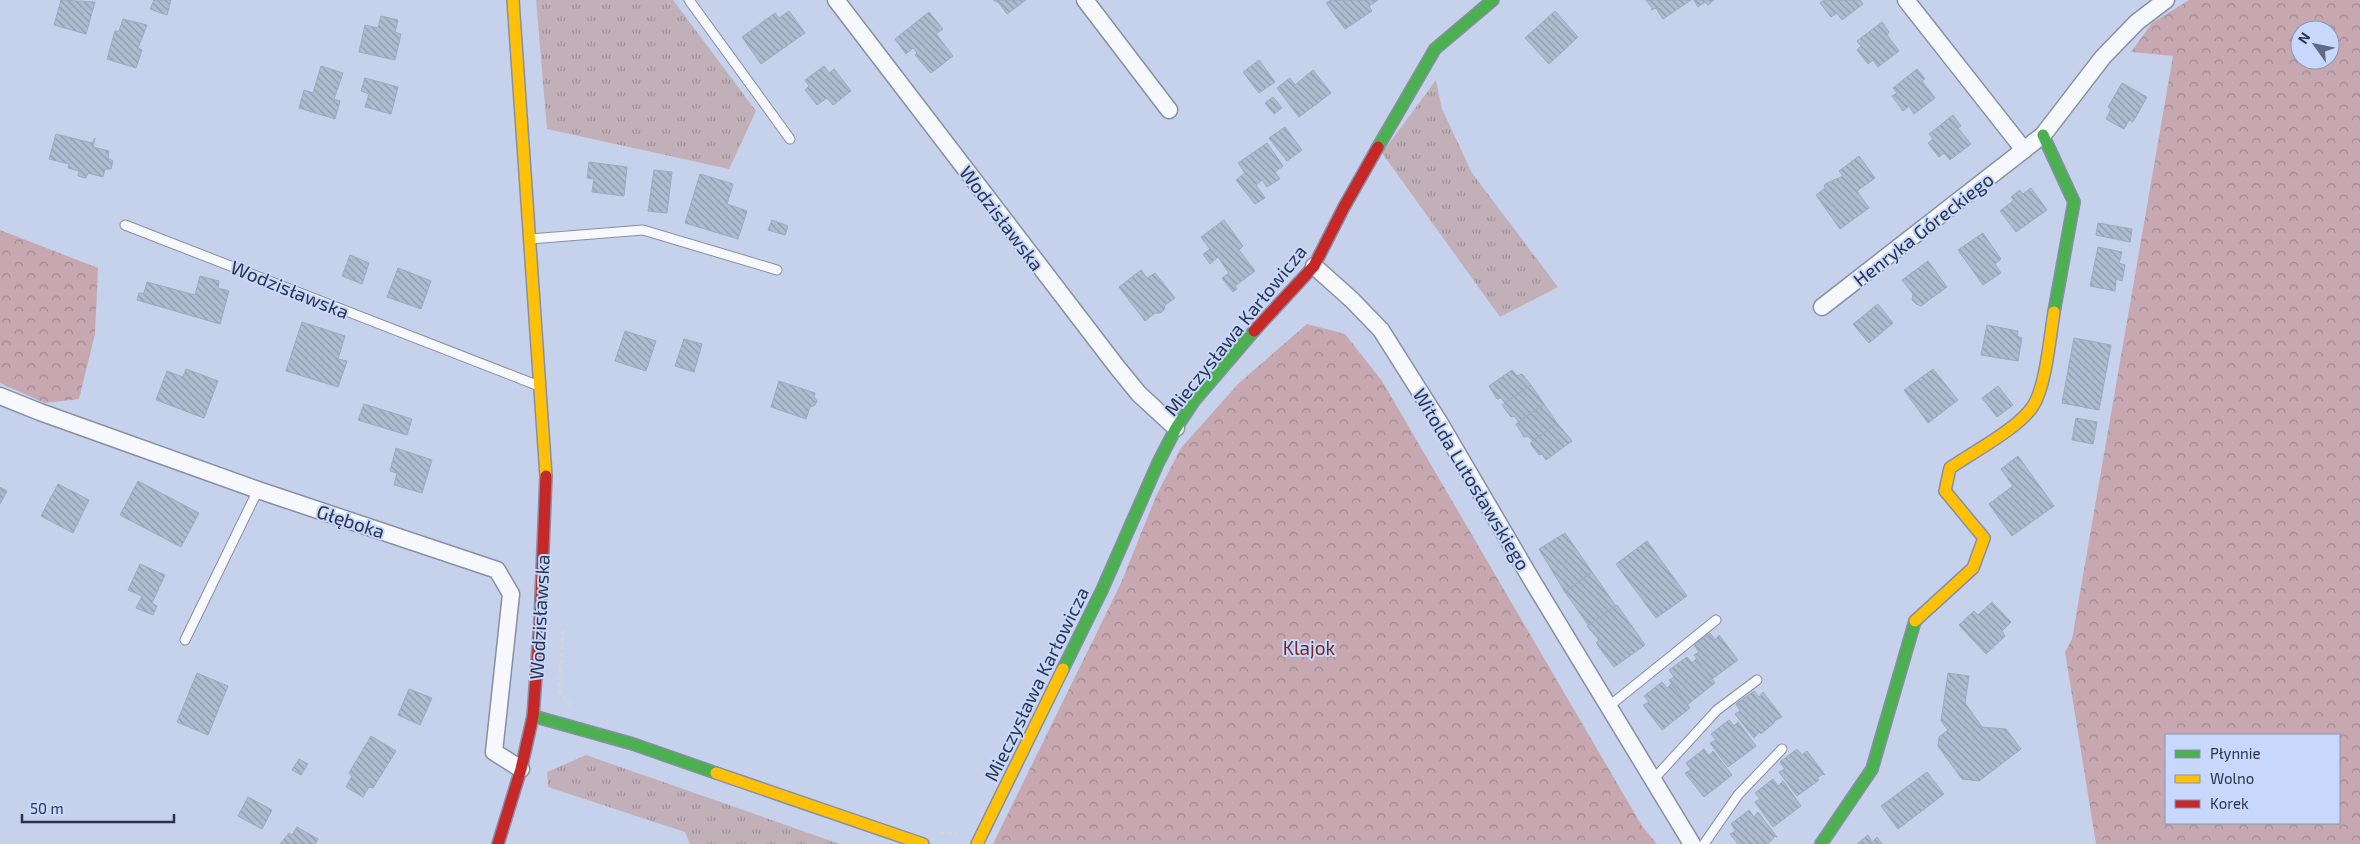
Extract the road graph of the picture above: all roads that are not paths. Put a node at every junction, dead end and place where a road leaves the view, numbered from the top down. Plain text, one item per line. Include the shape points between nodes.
1 (514, 0) edge
2 (689, 0) edge
3 (836, 0) edge
4 (1085, 0) edge
5 (1493, 0) edge
6 (1906, 0) edge
7 (2166, 0) edge
8 (1169, 110) dead end
9 (2043, 135) junction
10 (790, 139) dead end
11 (2024, 150) junction
12 (125, 225) dead end
13 (530, 239) junction
14 (1314, 266) junction
15 (777, 270) dead end
16 (1822, 307) dead end
17 (539, 386) junction
18 (0, 396) edge
19 (1176, 428) junction
20 (258, 490) junction
21 (1716, 620) dead end
22 (186, 640) dead end
23 (1757, 680) dead end
24 (1608, 707) junction
25 (533, 716) junction
26 (1782, 749) dead end
27 (521, 769) junction
28 (1653, 780) junction
29 (498, 844) edge
30 (923, 844) edge
31 (977, 844) edge
32 (1692, 844) edge
33 (1704, 844) edge
34 (1821, 844) edge

1 - 13 street, Wodzisławska
2 - 10 lane
3 - 19 street, Wodzisławska via 1117,367 1139,394
4 - 8 street
5 - 14 street, Mieczysława Karłowicza via 1434,49
6 - 11 street
7 - 9 street, Henryka Góreckiego via 2137,22 2103,57
9 - 11 street, Henryka Góreckiego
9 - 34 street via 2074,202 2041,387 2034,405 2022,419 1950,468 1945,491 1984,538 1973,568 1913,623 1872,769
11 - 16 street, Henryka Góreckiego
12 - 17 lane, Wodzisławska
13 - 15 lane via 643,230
13 - 17 street, Wodzisławska
14 - 19 street, Mieczysława Karłowicza via 1231,356
14 - 24 street, Witolda Lutosławskiego via 1381,330 1442,425
17 - 25 street, Wodzisławska via 546,476
18 - 20 street, Głęboka
19 - 31 street, Mieczysława Karłowicza via 1102,590
20 - 22 lane
20 - 27 street, Głęboka via 497,570 511,594 494,752
21 - 24 lane
23 - 28 lane via 1718,710
24 - 28 street, Witolda Lutosławskiego
25 - 27 street, Wodzisławska
25 - 30 street via 633,744
26 - 33 lane via 1738,795
27 - 29 street, Wodzisławska
28 - 32 street, Witolda Lutosławskiego

